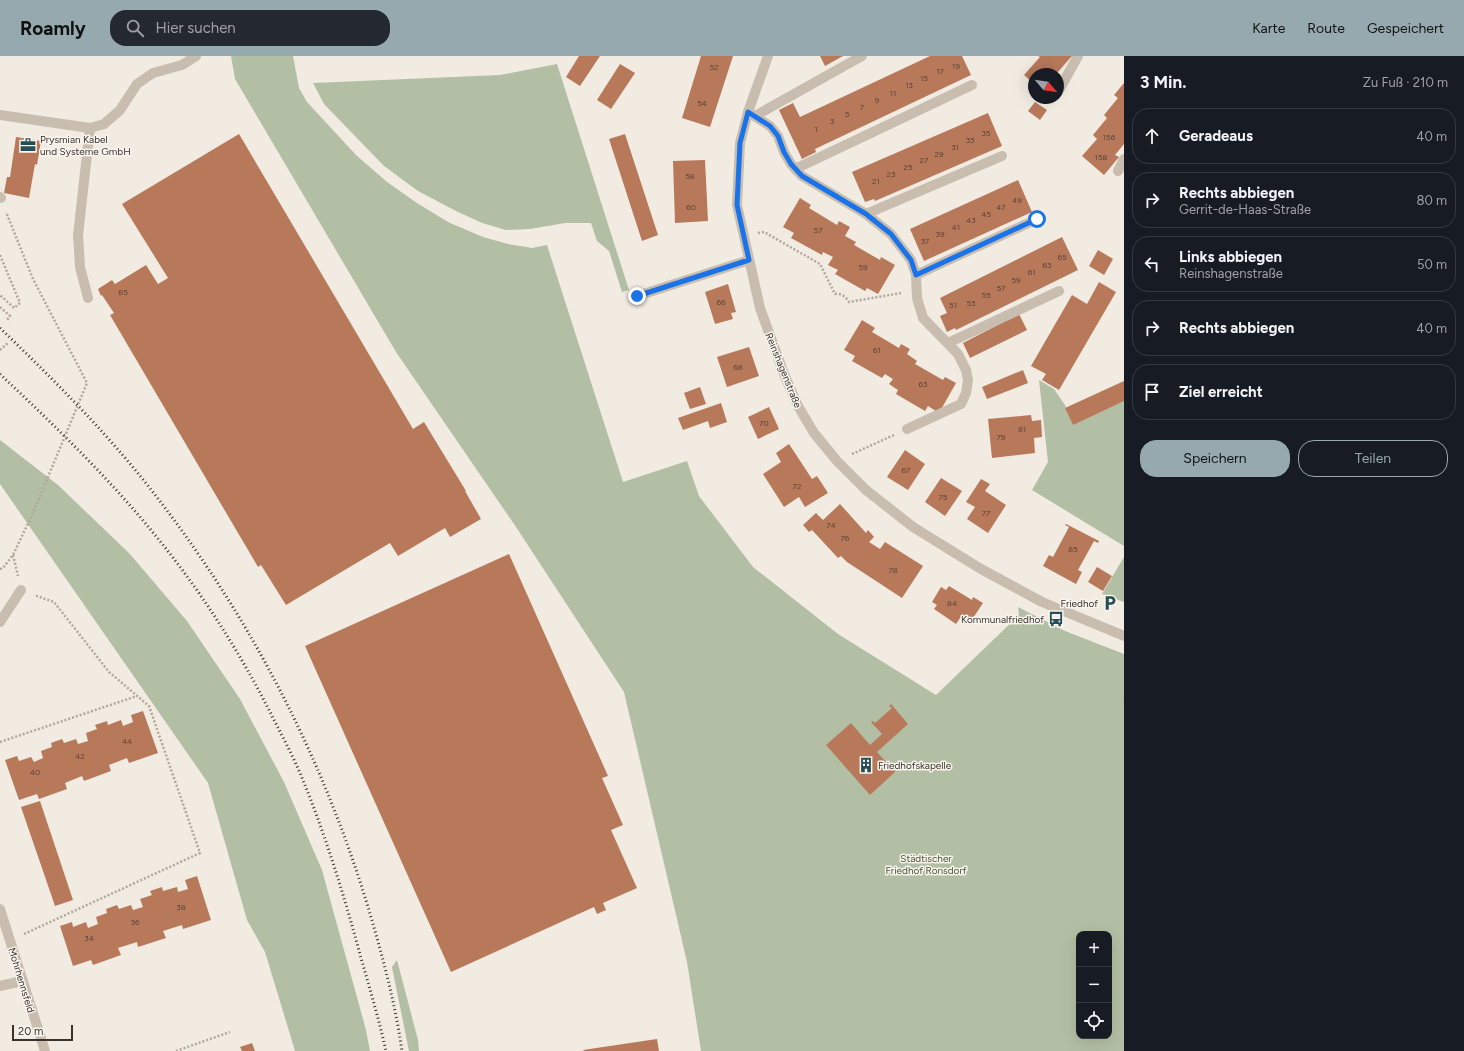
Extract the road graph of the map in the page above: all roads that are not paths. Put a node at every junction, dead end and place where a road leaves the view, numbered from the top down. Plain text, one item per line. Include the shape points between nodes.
1 (196, 56) edge
2 (768, 56) edge
3 (862, 56) edge
4 (1078, 56) edge
5 (1064, 81) edge
6 (972, 85) dead end
7 (751, 114) junction
8 (0, 115) edge
9 (90, 128) junction
10 (1002, 156) dead end
11 (1124, 160) edge
12 (796, 168) junction
13 (1118, 171) dead end
14 (866, 214) junction
15 (1037, 219) dead end
16 (749, 260) junction
17 (916, 275) junction
18 (1059, 291) dead end
19 (637, 296) dead end
20 (88, 298) dead end
21 (948, 343) junction
22 (907, 428) road end
23 (21, 590) road end
24 (0, 622) edge
25 (1124, 636) edge
26 (0, 909) edge
27 (22, 981) junction
28 (0, 986) edge
29 (45, 1051) edge

1 - 9 street via 182,65 153,73 137,84 120,110 104,124
2 - 7 street, Reinshagenstraße
3 - 7 street
4 - 5 street
6 - 12 street
7 - 12 street via 770,126 778,136 791,164
7 - 16 street, Reinshagenstraße via 740,143 737,205
8 - 9 street
9 - 20 street via 78,235 80,266
10 - 14 street
11 - 13 street
12 - 14 street via 802,176
14 - 17 street via 891,234 911,260
15 - 17 street
16 - 19 street
16 - 25 street, Reinshagenstraße via 760,308 784,374 798,406 814,433 836,461 866,490 913,527 981,570 1042,602
17 - 21 street via 917,298 923,318
18 - 21 street
21 - 22 street via 958,354 966,370 968,380 961,404
23 - 24 street
26 - 27 street, Mohrhennsfeld
27 - 28 street
27 - 29 street, Mohrhennsfeld

